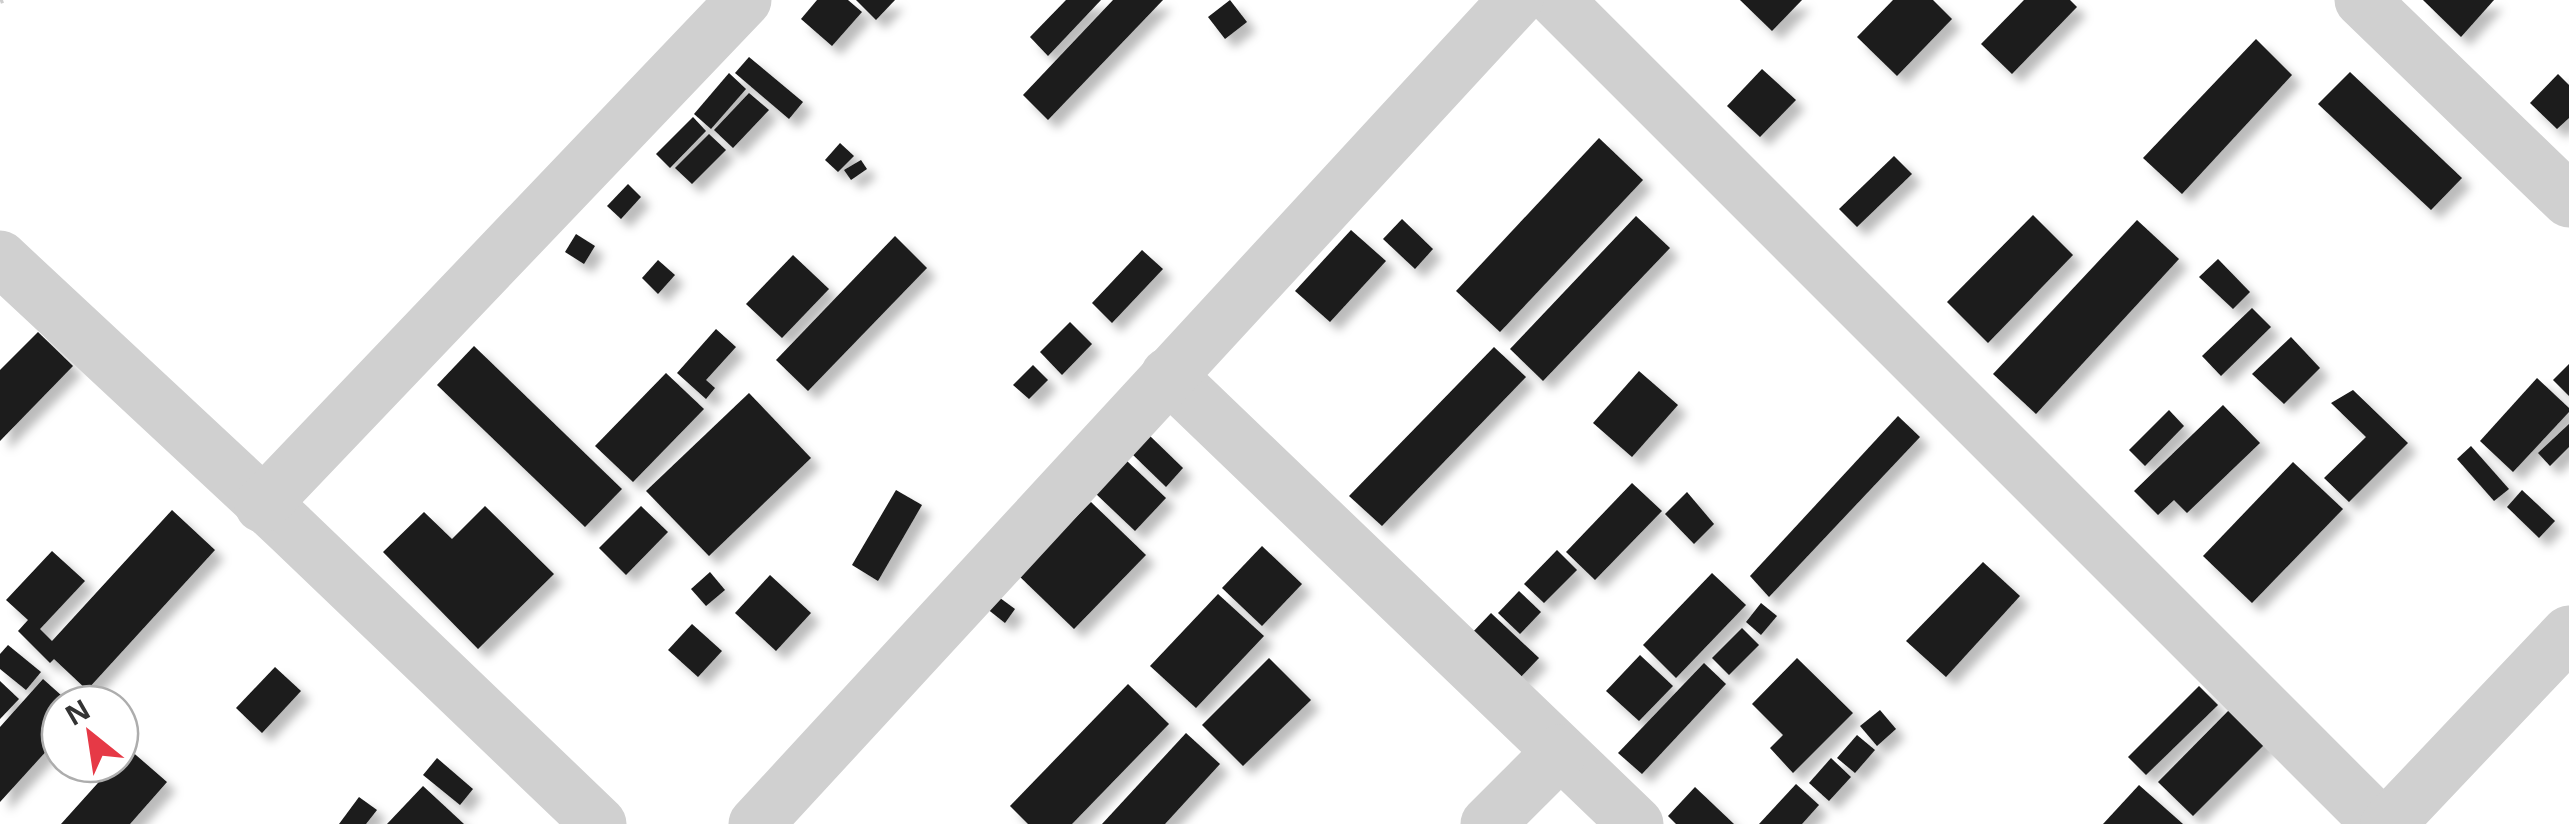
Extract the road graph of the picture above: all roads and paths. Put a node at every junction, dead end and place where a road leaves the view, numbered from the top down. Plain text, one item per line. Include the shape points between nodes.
1 (744, 0) edge
2 (1516, 0) edge
3 (1556, 0) edge
4 (2362, 0) edge
5 (2569, 200) edge
6 (0, 258) edge
7 (1168, 375) junction
8 (262, 506) junction
9 (2569, 633) edge
10 (1560, 752) junction
11 (599, 824) edge
12 (756, 824) edge
13 (1488, 824) edge
14 (1636, 824) edge
15 (2384, 824) edge

1 - 8 street
2 - 7 street
3 - 15 street
4 - 5 street
6 - 8 street
7 - 10 street
7 - 12 street
8 - 11 street
9 - 15 street
10 - 13 street
10 - 14 street

